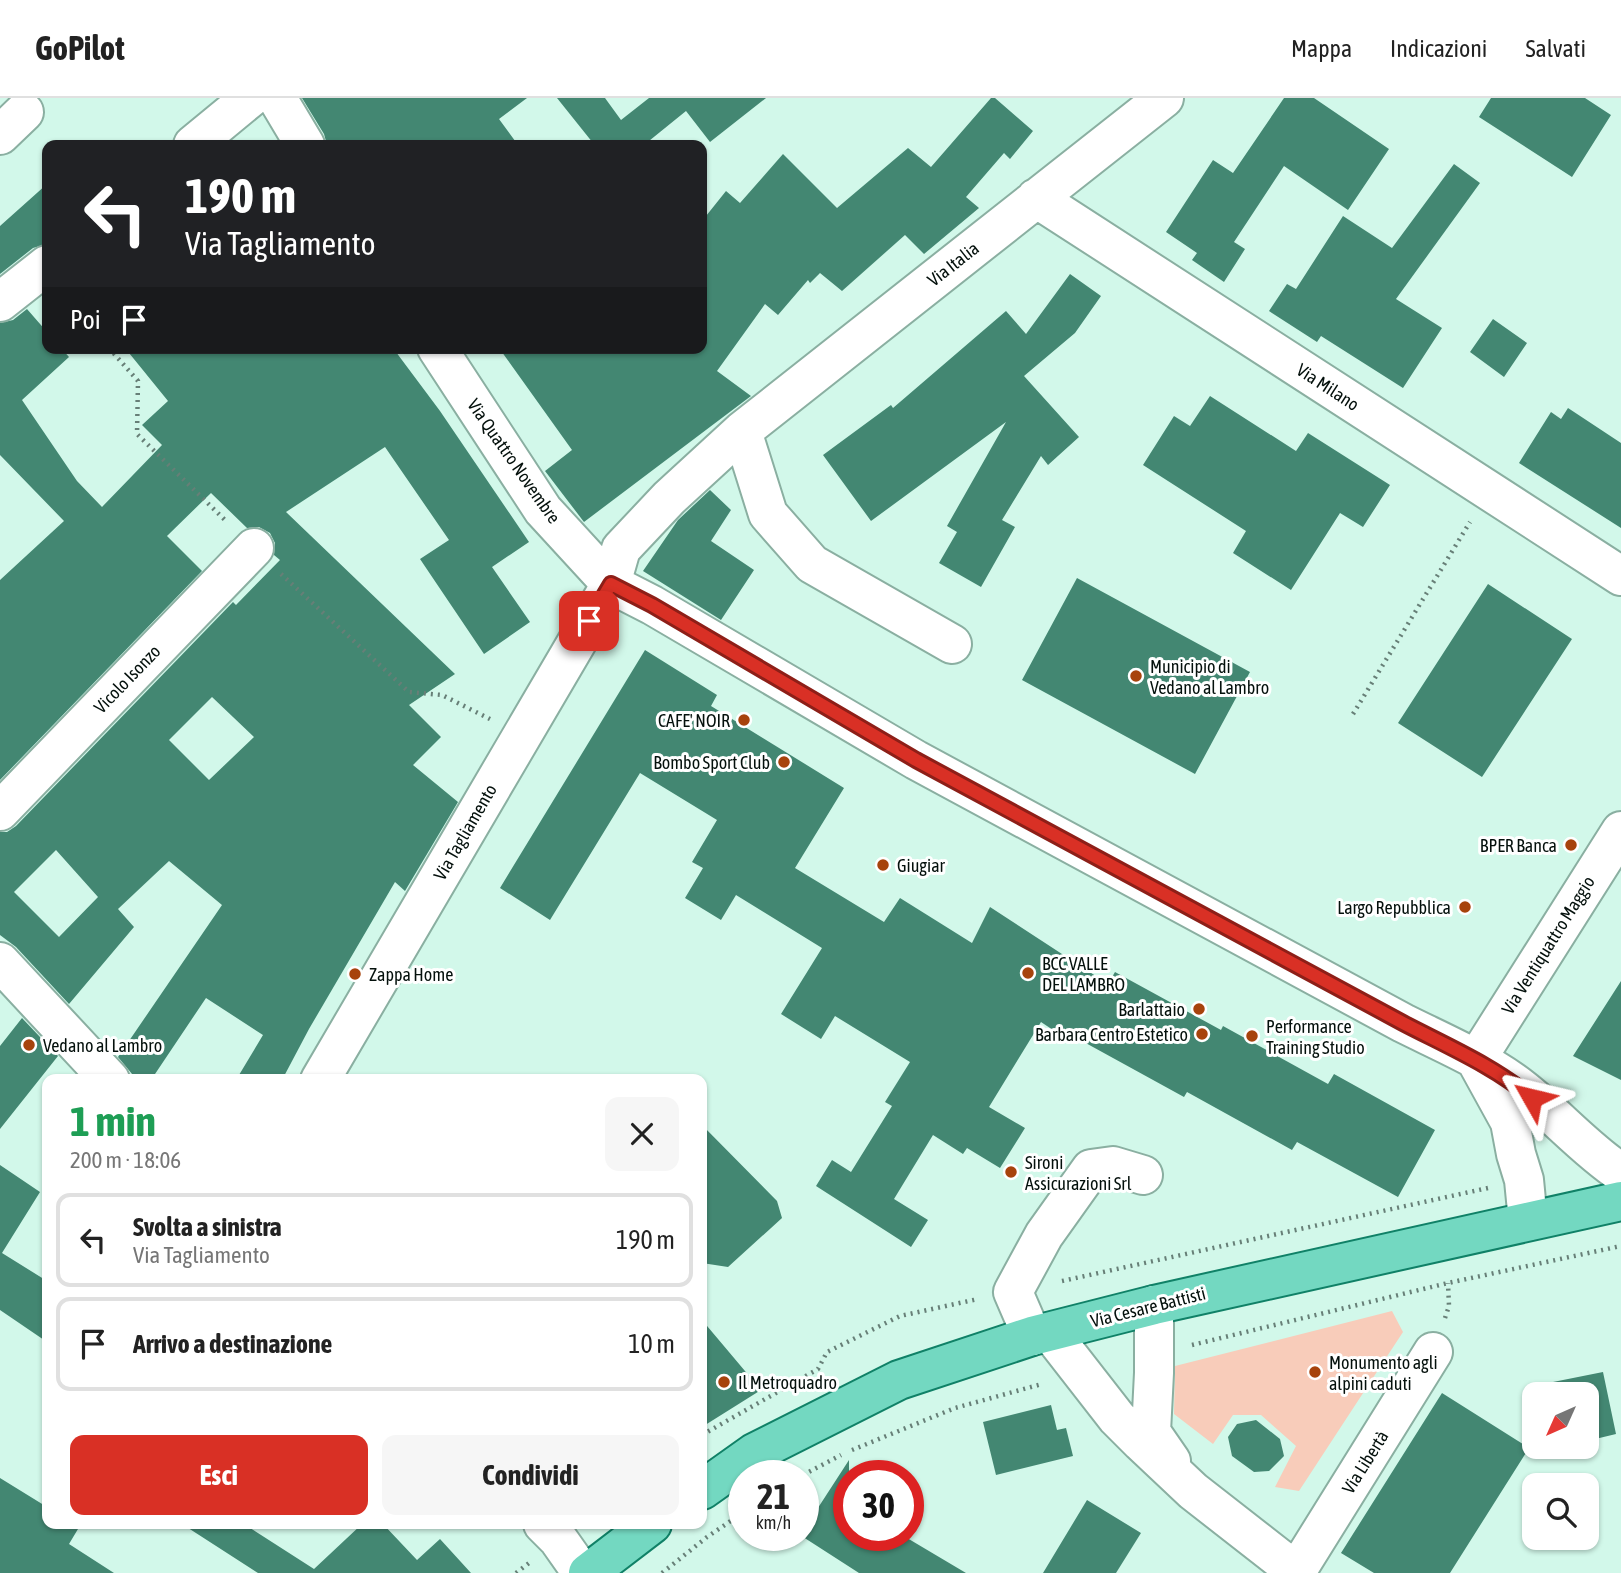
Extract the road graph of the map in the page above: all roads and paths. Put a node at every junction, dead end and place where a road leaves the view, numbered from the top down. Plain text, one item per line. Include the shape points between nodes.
1 (250, 98) edge
2 (276, 98) edge
3 (1164, 98) edge
4 (199, 140) edge
5 (302, 140) edge
6 (1036, 198) junction
7 (42, 269) edge
8 (0, 303) edge
9 (114, 354) edge
10 (442, 354) edge
11 (742, 431) junction
12 (1489, 491) junction
13 (254, 548) junction
14 (1621, 576) edge
15 (611, 584) junction
16 (952, 644) dead end
17 (1353, 714) dead end
18 (522, 735) junction
19 (0, 811) edge
20 (1621, 831) edge
21 (0, 962) edge
22 (1476, 1060) junction
23 (104, 1074) edge
24 (324, 1074) edge
25 (1621, 1172) edge
26 (1143, 1175) dead end
27 (1621, 1200) edge
28 (1528, 1221) junction
29 (1621, 1246) edge
30 (1154, 1304) junction
31 (1041, 1334) junction
32 (1433, 1352) dead end
33 (1153, 1355) junction
34 (1082, 1373) junction
35 (819, 1467) edge
36 (707, 1486) edge
37 (1192, 1491) junction
38 (728, 1523) edge
39 (547, 1529) edge
40 (645, 1529) edge
41 (1297, 1572) edge
42 (582, 1573) edge
43 (588, 1573) edge
44 (662, 1573) edge

1 - 4 street
2 - 5 street
3 - 6 street, Via Italia
6 - 11 street, Via Italia
6 - 12 street, Via Milano
7 - 8 street
9 - 13 path via 138,381 136,434
10 - 15 street, Via Quattro Novembre via 543,510
11 - 15 street, Via Italia via 621,550
11 - 16 street via 768,514 812,564
12 - 14 street, Via Milano
12 - 17 path
13 - 18 path via 409,692 442,695
13 - 19 street, Vicolo Isonzo
15 - 18 street, Via Tagliamento
15 - 22 street, Via Quattro Novembre via 916,760
18 - 24 street, Via Tagliamento
20 - 22 street, Via Ventiquattro Maggio
21 - 23 street
22 - 25 street, Via Quattro Novembre via 1512,1082
22 - 28 street via 1510,1122
26 - 31 street, Via Libertà via 1113,1166 1091,1169 1044,1236 1013,1292
27 - 28 main road, Via Cesare Battisti
28 - 30 main road, Via Cesare Battisti
29 - 33 path
30 - 31 main road, Via Cesare Battisti
30 - 33 street, Via Libertà
31 - 34 street, Via Libertà
31 - 36 main road, Via Cesare Battisti via 899,1380 754,1453
32 - 41 street, Via Libertà
33 - 37 street, Via Libertà via 1151,1432
34 - 35 path via 955,1408
34 - 37 street, Via Libertà via 1117,1418
37 - 41 street, Via Libertà
38 - 44 path
39 - 42 street
40 - 43 main road

